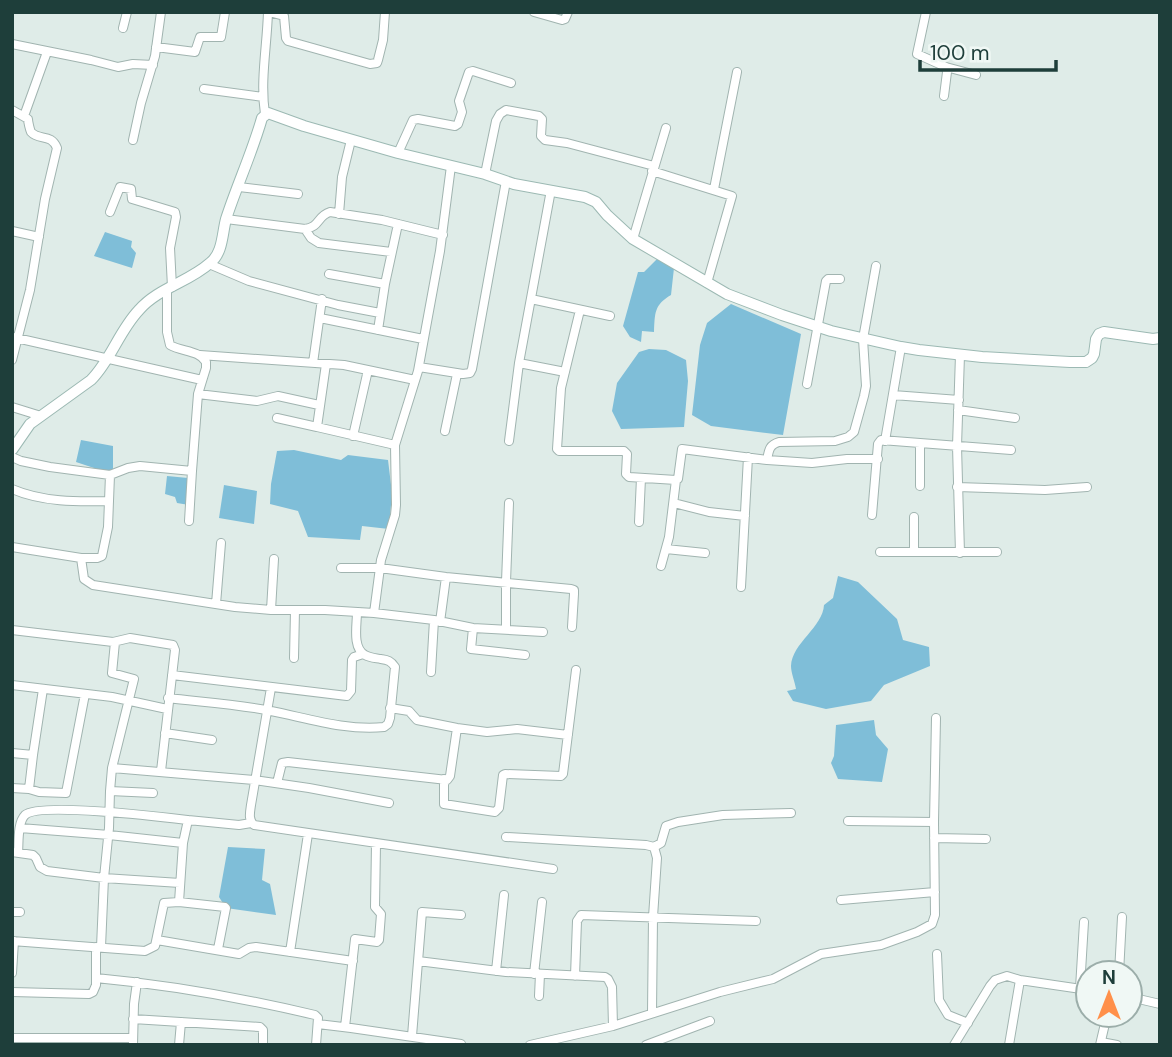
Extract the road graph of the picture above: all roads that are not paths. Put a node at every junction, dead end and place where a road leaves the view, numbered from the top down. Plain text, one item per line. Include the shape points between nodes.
1 (127, 12) edge
2 (161, 12) edge
3 (225, 12) edge
4 (269, 12) edge
5 (385, 12) edge
6 (534, 12) edge
7 (568, 12) edge
8 (926, 12) edge
9 (123, 28) dead end
10 (12, 44) edge
11 (156, 47) junction
12 (47, 52) junction
13 (153, 65) junction
14 (946, 67) junction
15 (737, 72) dead end
16 (976, 75) dead end
17 (511, 83) dead end
18 (204, 89) dead end
19 (944, 96) dead end
20 (263, 97) junction
21 (12, 110) edge
22 (265, 114) junction
23 (24, 116) junction
24 (666, 128) dead end
25 (133, 140) dead end
26 (351, 140) junction
27 (398, 153) junction
28 (451, 166) junction
29 (653, 169) junction
30 (485, 174) junction
31 (506, 181) junction
32 (239, 187) junction
33 (714, 189) junction
34 (551, 190) junction
35 (298, 194) dead end
36 (110, 212) dead end
37 (339, 214) junction
38 (226, 219) junction
39 (398, 225) junction
40 (305, 229) junction
41 (12, 231) edge
42 (443, 235) junction
43 (39, 237) junction
44 (633, 239) junction
45 (391, 253) junction
46 (209, 264) junction
47 (876, 266) dead end
48 (329, 274) dead end
49 (840, 279) dead end
50 (707, 283) junction
51 (385, 284) junction
52 (169, 288) junction
53 (322, 299) junction
54 (531, 299) junction
55 (580, 310) junction
56 (380, 313) junction
57 (610, 316) dead end
58 (320, 318) junction
59 (816, 326) junction
60 (378, 330) junction
61 (15, 338) edge
62 (1160, 338) edge
63 (423, 339) junction
64 (863, 339) junction
65 (901, 348) junction
66 (200, 355) junction
67 (960, 355) junction
68 (108, 359) junction
69 (12, 360) edge
70 (313, 363) junction
71 (519, 363) junction
72 (326, 364) junction
73 (419, 367) junction
74 (368, 370) junction
75 (565, 372) junction
76 (457, 373) junction
77 (202, 380) junction
78 (415, 380) junction
79 (807, 384) dead end
80 (198, 394) junction
81 (893, 395) junction
82 (959, 400) junction
83 (319, 405) junction
84 (12, 407) edge
85 (958, 411) junction
86 (41, 416) junction
87 (277, 418) dead end
88 (1015, 418) dead end
89 (317, 426) junction
90 (445, 431) dead end
91 (353, 436) junction
92 (509, 441) dead end
93 (885, 441) junction
94 (920, 443) junction
95 (395, 445) junction
96 (957, 446) junction
97 (12, 450) edge
98 (1011, 450) dead end
99 (12, 457) edge
100 (748, 457) junction
101 (878, 459) junction
102 (766, 460) junction
103 (192, 471) junction
104 (110, 475) junction
105 (641, 478) junction
106 (676, 481) junction
107 (920, 486) dead end
108 (957, 487) junction
109 (1087, 487) dead end
110 (12, 489) edge
111 (109, 501) junction
112 (509, 503) dead end
113 (674, 503) junction
114 (872, 514) dead end
115 (745, 516) junction
116 (914, 517) dead end
117 (189, 521) dead end
118 (639, 522) dead end
119 (221, 543) dead end
120 (12, 547) edge
121 (666, 549) junction
122 (880, 552) dead end
123 (914, 552) junction
124 (997, 552) dead end
125 (705, 553) dead end
126 (960, 553) junction
127 (81, 558) junction
128 (274, 559) dead end
129 (661, 566) dead end
130 (341, 568) dead end
131 (380, 568) junction
132 (446, 577) junction
133 (506, 582) junction
134 (741, 587) dead end
135 (216, 604) junction
136 (271, 610) junction
137 (295, 610) junction
138 (357, 612) junction
139 (374, 613) junction
140 (437, 621) junction
141 (572, 627) dead end
142 (472, 628) junction
143 (506, 629) junction
144 (12, 630) edge
145 (543, 632) dead end
146 (115, 642) junction
147 (363, 654) junction
148 (525, 655) dead end
149 (294, 658) dead end
150 (576, 670) dead end
151 (431, 672) dead end
152 (172, 675) junction
153 (12, 685) edge
154 (271, 688) junction
155 (43, 689) junction
156 (85, 694) junction
157 (168, 698) junction
158 (128, 700) junction
159 (390, 708) junction
160 (167, 709) junction
161 (268, 710) junction
162 (936, 718) dead end
163 (457, 728) junction
164 (165, 733) junction
165 (568, 735) junction
166 (212, 740) dead end
167 (12, 753) edge
168 (33, 755) junction
169 (112, 768) junction
170 (161, 771) junction
171 (444, 779) junction
172 (254, 780) junction
173 (277, 783) junction
174 (12, 788) edge
175 (29, 789) junction
176 (110, 791) junction
177 (153, 793) dead end
178 (389, 803) dead end
179 (109, 812) junction
180 (791, 813) dead end
181 (188, 820) junction
182 (848, 821) dead end
183 (933, 822) junction
184 (251, 823) junction
185 (20, 828) junction
186 (308, 834) junction
187 (108, 835) junction
188 (506, 837) dead end
189 (934, 838) junction
190 (986, 839) dead end
191 (183, 843) junction
192 (376, 844) junction
193 (654, 847) junction
194 (15, 852) edge
195 (553, 869) dead end
196 (104, 878) junction
197 (180, 883) junction
198 (934, 892) junction
199 (504, 895) dead end
200 (841, 900) dead end
201 (178, 902) junction
202 (542, 902) dead end
203 (461, 915) dead end
204 (653, 917) junction
205 (1122, 917) dead end
206 (756, 921) dead end
207 (1084, 922) dead end
208 (157, 940) junction
209 (13, 941) edge
210 (99, 947) junction
211 (218, 949) junction
212 (290, 952) junction
213 (937, 954) dead end
214 (1084, 959) edge
215 (1120, 959) edge
216 (353, 961) junction
217 (418, 961) junction
218 (496, 971) junction
219 (12, 973) edge
220 (537, 974) junction
221 (575, 976) junction
222 (96, 978) junction
223 (1020, 980) junction
224 (136, 982) junction
225 (1074, 988) edge
226 (12, 992) edge
227 (539, 996) dead end
228 (652, 1013) junction
229 (133, 1019) junction
230 (710, 1021) dead end
231 (181, 1022) junction
232 (968, 1023) junction
233 (318, 1024) junction
234 (612, 1026) junction
235 (345, 1027) junction
236 (412, 1036) junction
237 (12, 1038) edge
238 (98, 1041) edge
239 (133, 1041) edge
240 (1100, 1043) edge
241 (461, 1044) edge
242 (179, 1045) edge
243 (263, 1045) edge
244 (316, 1045) edge
245 (530, 1045) edge
246 (646, 1045) edge
247 (954, 1045) edge
248 (1009, 1045) edge
249 (1116, 1045) edge

1 - 9 street
2 - 11 street
3 - 11 street via 220,37 200,37 195,52
4 - 5 street via 284,16 288,41 370,64 378,60
4 - 20 street
6 - 7 street via 562,20
8 - 14 street via 917,54
10 - 12 street
11 - 13 street
12 - 13 street via 118,67
12 - 23 street
13 - 25 street
14 - 16 street
14 - 19 street
15 - 33 street
17 - 27 street via 469,72 458,124 412,120
18 - 20 street
20 - 22 street
21 - 23 street
22 - 26 street
22 - 32 street
23 - 43 street via 32,133 50,139 57,148
24 - 29 street
26 - 27 street
26 - 37 street
27 - 28 street
28 - 30 street
28 - 42 street
29 - 30 street via 545,140 539,116 506,110 496,121
29 - 33 street
29 - 44 street
30 - 31 street
31 - 34 street
31 - 76 street via 472,369 467,374
32 - 35 street
32 - 38 street
33 - 50 street via 732,195
34 - 44 street via 592,200
34 - 54 street
36 - 52 street via 120,187 131,190 132,199 175,212
37 - 39 street
37 - 40 street via 324,214 314,227
38 - 40 street
38 - 46 street via 219,252
39 - 42 street
39 - 45 street
40 - 45 street via 319,243
41 - 43 street
42 - 63 street
43 - 61 street
44 - 50 street
45 - 51 street
46 - 52 street
46 - 53 street via 249,281
47 - 64 street
48 - 51 street
49 - 59 street via 826,281
50 - 59 street via 734,298
51 - 56 street
52 - 66 street via 170,345
52 - 68 street via 141,307
53 - 56 street
53 - 58 street
54 - 55 street
54 - 71 street
55 - 57 street
55 - 75 street
56 - 60 street
58 - 60 street
58 - 70 street
59 - 64 street
59 - 79 street
60 - 63 street
61 - 68 street
61 - 69 street
62 - 67 street via 1104,332 1086,362
63 - 73 street
64 - 65 street
64 - 102 street via 866,386 854,432 835,441 772,444
65 - 67 street
65 - 81 street
66 - 70 street
66 - 77 street via 206,362
67 - 82 street
68 - 77 street
68 - 86 street via 91,380
70 - 72 street
71 - 75 street
71 - 92 street
72 - 74 street
72 - 83 street
73 - 76 street
73 - 78 street
74 - 78 street
74 - 91 street
75 - 105 street via 558,450 624,451 627,476
76 - 90 street
77 - 80 street
78 - 95 street
80 - 83 street via 257,401 278,396
80 - 103 street
81 - 82 street
81 - 93 street
82 - 85 street
83 - 89 street
84 - 86 street
85 - 88 street
85 - 96 street
86 - 97 street
87 - 89 street
89 - 91 street
91 - 95 street
93 - 94 street
93 - 101 street via 879,442
94 - 96 street
94 - 107 street
95 - 131 street via 396,505
96 - 98 street
96 - 108 street
99 - 104 street
100 - 102 street
100 - 106 street via 682,449
100 - 115 street
101 - 102 street
101 - 114 street
103 - 104 street via 140,466
103 - 117 street
104 - 111 street
105 - 106 street
105 - 118 street
106 - 113 street
108 - 109 street
108 - 126 street
110 - 111 street via 66,501
111 - 127 street via 102,556
112 - 133 street
113 - 115 street
113 - 121 street
115 - 134 street
116 - 123 street
119 - 135 street
120 - 127 street
121 - 125 street
121 - 129 street
122 - 123 street
123 - 126 street
124 - 126 street
127 - 135 street via 82,576 89,584
128 - 136 street
130 - 131 street
131 - 132 street
131 - 139 street
132 - 133 street
132 - 140 street
133 - 141 street via 574,590
133 - 143 street
135 - 136 street
136 - 137 street
137 - 138 street
137 - 149 street
138 - 139 street
138 - 147 street via 358,645
139 - 140 street
140 - 142 street
140 - 151 street
142 - 143 street
142 - 148 street via 471,649
143 - 145 street
144 - 146 street
146 - 152 street via 130,638 173,645
146 - 158 street via 112,673 134,679
147 - 154 street via 352,660 347,696
147 - 159 street via 393,663
150 - 165 street
152 - 154 street
152 - 157 street
153 - 155 street
154 - 161 street
155 - 156 street
155 - 168 street
156 - 158 street
156 - 175 street via 66,793
157 - 160 street
157 - 161 street
158 - 160 street
158 - 169 street
159 - 161 street via 388,724 375,728
159 - 163 street via 409,711 417,720
160 - 164 street
161 - 172 street
162 - 183 street
163 - 165 street
163 - 171 street via 450,776
164 - 166 street
164 - 170 street
165 - 171 street via 564,774 503,775 495,812 444,804
167 - 168 street
168 - 175 street
169 - 170 street
169 - 176 street
170 - 172 street
171 - 173 street via 288,762 282,764
172 - 173 street
172 - 184 street
173 - 178 street
174 - 175 street
176 - 177 street
176 - 179 street
179 - 181 street
179 - 185 street via 32,812 23,817
179 - 187 street
180 - 193 street via 678,822 666,826 662,843
181 - 184 street
181 - 191 street
182 - 183 street
183 - 189 street
184 - 186 street
185 - 187 street
185 - 194 street
186 - 192 street
186 - 212 street
187 - 191 street
187 - 196 street
188 - 193 street
189 - 190 street
189 - 198 street
191 - 197 street
192 - 195 street
192 - 216 street via 379,940 355,939
193 - 204 street
194 - 196 street via 33,855 47,871
196 - 197 street
196 - 210 street
197 - 201 street
198 - 200 street
198 - 228 street via 933,921 917,932 873,947 821,954 773,979
199 - 218 street
201 - 208 street via 164,903
201 - 211 street via 226,908
202 - 220 street
203 - 217 street via 422,912
204 - 206 street
204 - 221 street via 578,918
204 - 228 street
205 - 215 street
207 - 214 street
208 - 210 street via 145,951
208 - 211 street
209 - 210 street
209 - 219 street
210 - 222 street
211 - 212 street via 239,954 252,947
212 - 216 street
213 - 232 street via 939,1000 950,1016
216 - 235 street
217 - 218 street
217 - 236 street
218 - 220 street
220 - 221 street
220 - 227 street
221 - 234 street via 608,979
222 - 224 street
222 - 226 street via 89,994
223 - 225 street
223 - 232 street via 1007,976 995,980
223 - 248 street
224 - 229 street
224 - 233 street via 249,999 315,1015
228 - 234 street
229 - 231 street
229 - 239 street
230 - 246 street
231 - 242 street
231 - 243 street via 260,1027
232 - 247 street
233 - 235 street
233 - 244 street
234 - 245 street
235 - 236 street
236 - 241 street
237 - 238 street
238 - 239 street
240 - 249 street

